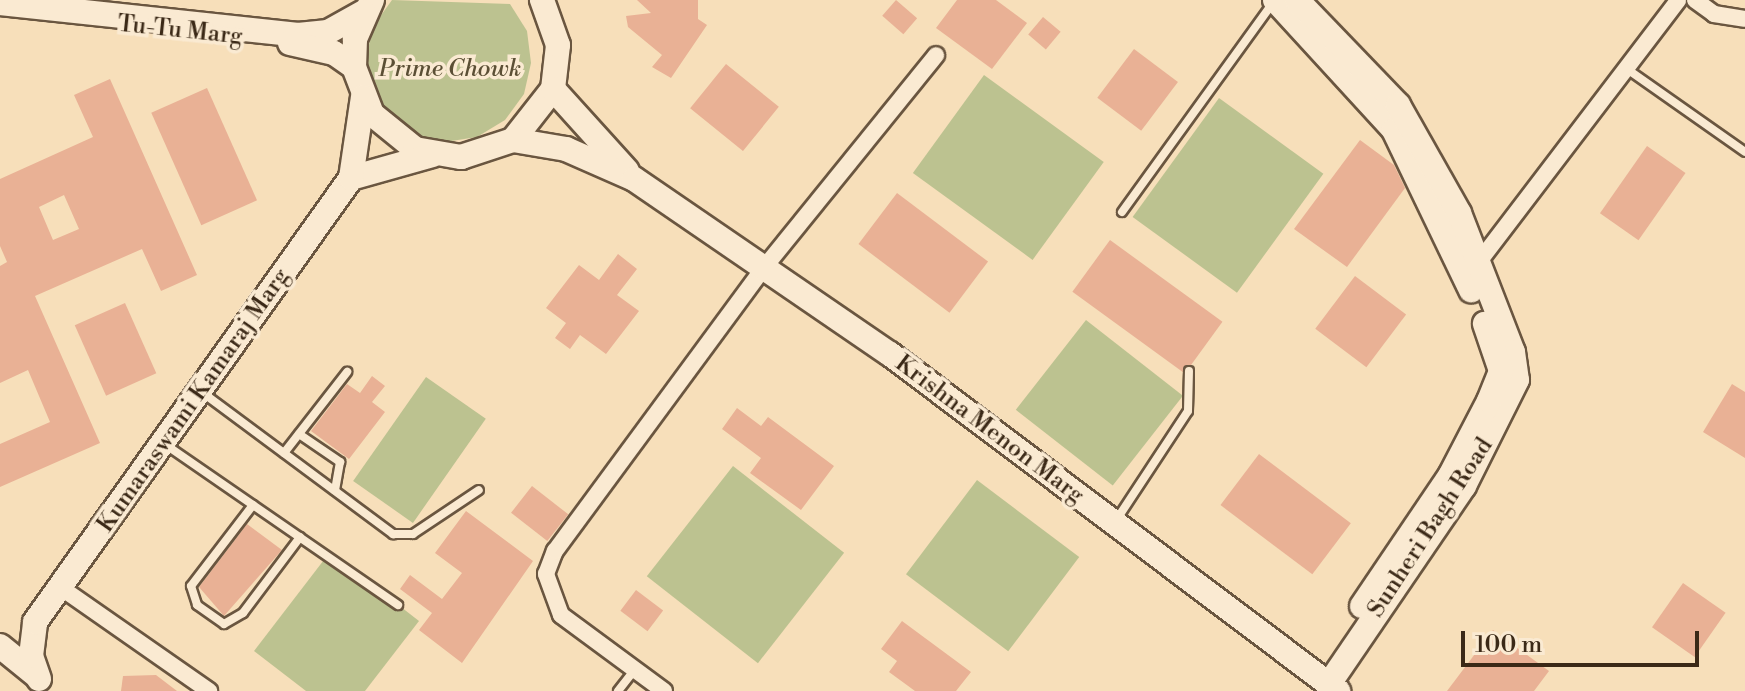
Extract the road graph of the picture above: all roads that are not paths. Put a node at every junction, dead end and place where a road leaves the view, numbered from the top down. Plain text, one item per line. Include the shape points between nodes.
1 (1275, 0) edge
2 (1678, 0) edge
3 (1695, 0) edge
4 (544, 1) edge
5 (1303, 1) edge
6 (0, 3) edge
7 (368, 6) edge
8 (0, 11) edge
9 (1745, 19) edge
10 (936, 55) dead end
11 (354, 67) junction
12 (1627, 69) junction
13 (553, 89) junction
14 (363, 97) junction
15 (513, 140) junction
16 (1745, 152) edge
17 (433, 155) junction
18 (351, 178) junction
19 (634, 179) junction
20 (1122, 212) dead end
21 (1478, 263) junction
22 (763, 269) junction
23 (1189, 371) dead end
24 (347, 372) dead end
25 (202, 393) junction
26 (299, 434) junction
27 (166, 445) junction
28 (284, 453) junction
29 (479, 490) dead end
30 (335, 491) junction
31 (253, 505) junction
32 (1114, 523) junction
33 (300, 537) junction
34 (60, 587) junction
35 (398, 605) dead end
36 (35, 622) junction
37 (0, 639) edge
38 (0, 646) edge
39 (635, 669) junction
40 (1328, 683) edge
41 (43, 685) edge
42 (209, 691) edge
43 (618, 691) edge
44 (664, 691) edge

1 - 20 lane
1 - 40 street via 1394,130 1443,222 1501,371 1450,476
2 - 12 street
3 - 9 street via 1714,14
4 - 13 street via 558,45
5 - 21 street, Sunheri Bagh Road via 1398,105 1459,213
6 - 7 street, Tu-Tu Marg via 298,35 328,32
7 - 11 street
8 - 11 street, Tu-Tu Marg via 309,46
10 - 22 street
11 - 14 street
12 - 16 lane
12 - 21 street
13 - 15 street
13 - 19 street, Krishna Menon Marg
14 - 17 street via 398,140
14 - 18 street, Kumaraswami Kamaraj Marg
15 - 17 street via 488,152
15 - 19 street, Krishna Menon Marg via 566,149
17 - 18 street
18 - 25 street, Kumaraswami Kamaraj Marg
19 - 22 street, Krishna Menon Marg
21 - 40 street, Sunheri Bagh Road via 1517,380 1464,486
22 - 32 street, Krishna Menon Marg
22 - 39 street via 555,551 546,574 561,615
23 - 32 lane via 1188,411
24 - 26 lane
25 - 27 street, Kumaraswami Kamaraj Marg
25 - 28 lane
26 - 28 lane
26 - 30 lane via 340,462
27 - 31 lane
27 - 34 street, Kumaraswami Kamaraj Marg
28 - 30 lane
29 - 30 lane via 413,534 393,534
31 - 33 lane
31 - 33 lane via 191,586 197,605 224,624 243,613
32 - 40 street, Krishna Menon Marg
33 - 35 lane
34 - 36 street, Kumaraswami Kamaraj Marg
34 - 42 street
36 - 37 street, Kumaraswami Kamaraj Marg
36 - 41 street via 31,656
38 - 41 street
39 - 43 lane
39 - 44 street

